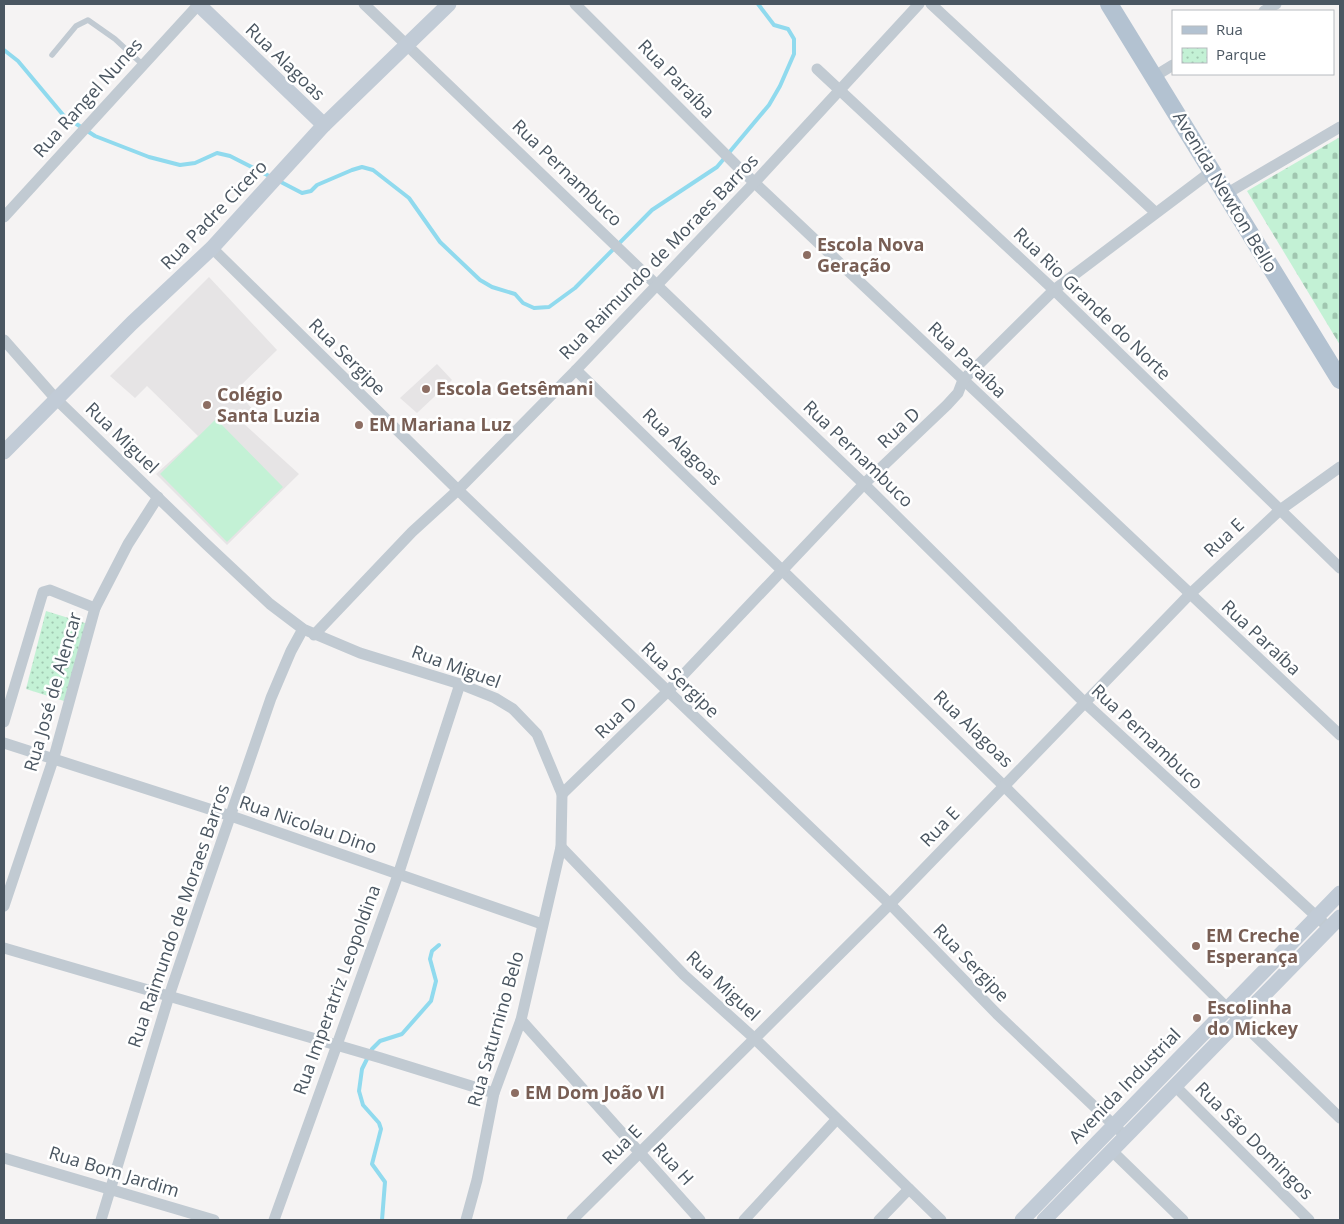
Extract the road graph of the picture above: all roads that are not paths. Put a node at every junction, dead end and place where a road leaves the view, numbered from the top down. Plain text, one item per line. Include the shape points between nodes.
1 (199, 4) edge
2 (364, 4) edge
3 (449, 4) edge
4 (575, 4) edge
5 (919, 4) edge
6 (931, 4) edge
7 (1110, 4) edge
8 (406, 44) junction
9 (52, 54) dead end
10 (142, 64) junction
11 (1172, 66) edge
12 (817, 70) dead end
13 (1154, 76) junction
14 (839, 91) junction
15 (324, 125) junction
16 (1340, 127) edge
17 (1212, 171) junction
18 (754, 182) junction
19 (1226, 194) junction
20 (1155, 212) junction
21 (4, 217) edge
22 (212, 248) junction
23 (657, 284) junction
24 (1054, 290) junction
25 (4, 340) edge
26 (576, 370) junction
27 (963, 380) junction
28 (1340, 380) edge
29 (56, 399) junction
30 (4, 452) edge
31 (1340, 467) edge
32 (864, 484) junction
33 (458, 490) junction
34 (158, 497) junction
35 (1280, 510) junction
36 (1340, 568) edge
37 (781, 570) junction
38 (1189, 595) junction
39 (95, 608) junction
40 (303, 629) junction
41 (314, 635) junction
42 (460, 684) junction
43 (667, 692) junction
44 (1084, 702) junction
45 (4, 722) edge
46 (1340, 736) edge
47 (4, 743) edge
48 (54, 757) junction
49 (1004, 786) junction
50 (562, 794) junction
51 (231, 816) junction
52 (560, 847) junction
53 (398, 875) junction
54 (1340, 893) edge
55 (890, 904) junction
56 (4, 906) edge
57 (1340, 917) edge
58 (1315, 918) junction
59 (542, 924) junction
60 (1329, 928) junction
61 (4, 948) edge
62 (169, 996) junction
63 (1226, 1007) junction
64 (521, 1020) junction
65 (1240, 1021) junction
66 (754, 1038) junction
67 (335, 1046) junction
68 (1175, 1086) junction
69 (494, 1093) junction
70 (1340, 1118) edge
71 (836, 1120) junction
72 (1113, 1125) junction
73 (1127, 1136) junction
74 (1112, 1151) junction
75 (640, 1153) junction
76 (4, 1158) edge
77 (111, 1188) junction
78 (909, 1189) junction
79 (1052, 1217) edge
80 (101, 1220) edge
81 (214, 1220) edge
82 (274, 1220) edge
83 (466, 1220) edge
84 (572, 1220) edge
85 (700, 1220) edge
86 (744, 1220) edge
87 (879, 1220) edge
88 (941, 1220) edge
89 (1022, 1220) edge
90 (1183, 1220) edge
91 (1309, 1220) edge

1 - 10 street, Rua Rangel Nunes
1 - 15 street, Rua Alagoas
2 - 8 street, Rua Pernambuco
3 - 8 street, Rua Padre Cicero
4 - 18 street, Rua Paraíba
5 - 14 street, Rua Raimundo de Moraes Barros
6 - 20 street
7 - 13 main road, Avenida Newton Bello
8 - 15 street, Rua Padre Cicero
8 - 23 street, Rua Pernambuco
9 - 10 lane via 76,26 88,20
10 - 21 street, Rua Rangel Nunes
11 - 13 street
12 - 14 street, Rua Rio Grande do Norte
13 - 17 main road, Avenida Newton Bello
14 - 18 street, Rua Raimundo de Moraes Barros
14 - 24 street, Rua Rio Grande do Norte
15 - 22 street, Rua Padre Cicero
16 - 19 street
17 - 19 main road, Avenida Newton Bello
17 - 20 street, Rua D
18 - 23 street, Rua Raimundo de Moraes Barros
18 - 27 street, Rua Paraíba
19 - 28 main road, Avenida Newton Bello
20 - 24 street, Rua D
22 - 29 street, Rua Padre Cicero
22 - 33 street, Rua Sergipe
23 - 26 street, Rua Raimundo de Moraes Barros
23 - 32 street, Rua Pernambuco
24 - 27 street, Rua D
24 - 35 street, Rua Rio Grande do Norte
25 - 29 street, Rua Miguel
26 - 33 street, Rua Raimundo de Moraes Barros
26 - 37 street, Rua Alagoas
27 - 32 street, Rua D via 958,393 947,405
27 - 38 street, Rua Paraíba
29 - 30 street, Rua Padre Cicero
29 - 34 street, Rua Miguel
31 - 35 street, Rua E
32 - 37 street, Rua D
32 - 44 street, Rua Pernambuco
33 - 41 street, Rua Raimundo de Moraes Barros via 412,532
33 - 43 street, Rua Sergipe
34 - 39 street, Rua José de Alencar via 128,544
34 - 40 street, Rua Miguel via 270,604
35 - 36 street, Rua Rio Grande do Norte
35 - 38 street, Rua E
37 - 43 street, Rua D
37 - 49 street, Rua Alagoas
38 - 44 street, Rua E
38 - 46 street, Rua Paraíba
39 - 45 street via 50,590 43,592
39 - 48 street, Rua José de Alencar
40 - 41 street, Rua Miguel
40 - 51 street, Rua Raimundo de Moraes Barros via 271,698
41 - 42 street, Rua Miguel
42 - 50 street, Rua Miguel via 495,698 537,734
42 - 53 street, Rua Imperatriz Leopoldina
43 - 50 street, Rua D
43 - 55 street, Rua Sergipe
44 - 49 street, Rua E
44 - 58 street, Rua Pernambuco
47 - 48 street, Rua Nicolau Dino
48 - 51 street, Rua Nicolau Dino
48 - 56 street, Rua José de Alencar
49 - 55 street, Rua E
49 - 63 street, Rua Alagoas
50 - 52 street, Rua Miguel
51 - 53 street, Rua Nicolau Dino
51 - 62 street, Rua Raimundo de Moraes Barros
52 - 59 street, Rua Saturnino Belo
52 - 66 street, Rua Miguel via 684,975
53 - 59 street, Rua Nicolau Dino
53 - 67 street, Rua Imperatriz Leopoldina
54 - 58 street, Avenida Industrial
55 - 66 street, Rua E
55 - 72 street, Rua Sergipe via 997,1014
57 - 60 street, Avenida Industrial
58 - 60 street, Rua Pernambuco
58 - 63 street, Avenida Industrial
59 - 64 street, Rua Saturnino Belo
60 - 65 street, Avenida Industrial
61 - 62 street
62 - 67 street
62 - 77 street, Rua Raimundo de Moraes Barros
63 - 65 street, Rua Alagoas
63 - 72 street, Avenida Industrial
64 - 69 street, Rua Saturnino Belo
64 - 75 street, Rua H
65 - 68 street, Avenida Industrial
65 - 70 street, Rua Alagoas
66 - 71 street, Rua Miguel
66 - 75 street, Rua E
67 - 69 street
67 - 82 street, Rua Imperatriz Leopoldina
68 - 73 street, Avenida Industrial
68 - 91 street, Rua São Domingos
69 - 83 street, Rua Saturnino Belo
71 - 78 street, Rua Miguel
71 - 86 street
72 - 73 street, Rua Sergipe
72 - 89 street, Avenida Industrial
73 - 74 street, Avenida Industrial
74 - 79 street, Avenida Industrial
74 - 90 street
75 - 84 street, Rua E
75 - 85 street, Rua H
76 - 77 street, Rua Bom Jardim
77 - 80 street, Rua Raimundo de Moraes Barros
77 - 81 street, Rua Bom Jardim
78 - 87 street
78 - 88 street, Rua Miguel

